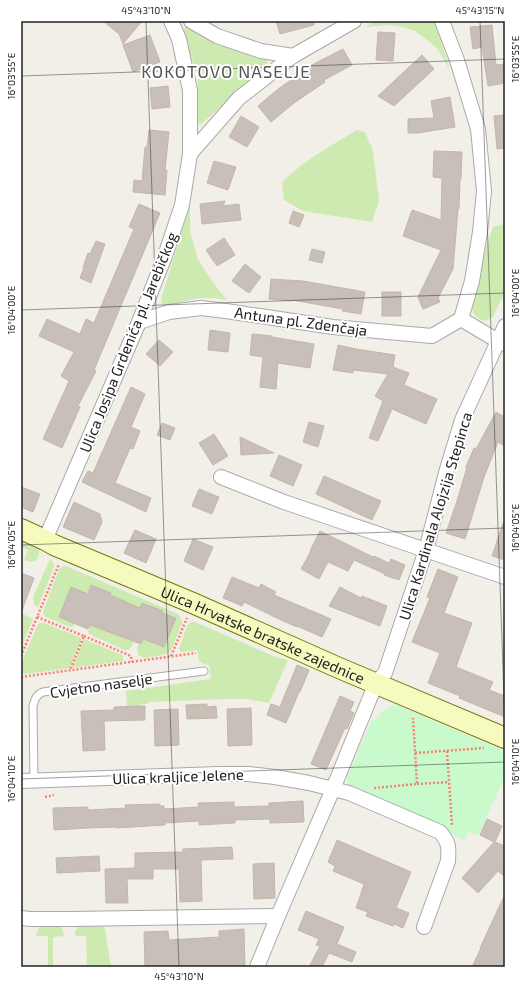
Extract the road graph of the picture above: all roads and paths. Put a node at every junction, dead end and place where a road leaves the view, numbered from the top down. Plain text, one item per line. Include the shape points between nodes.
1 (171, 21) edge
2 (191, 21) edge
3 (354, 21) edge
4 (442, 21) edge
5 (293, 56) junction
6 (190, 154) junction
7 (461, 319) junction
8 (139, 322) junction
9 (505, 326) edge
10 (501, 343) edge
11 (221, 477) dead end
12 (21, 530) edge
13 (45, 540) junction
14 (426, 550) junction
15 (59, 562) dead end
16 (505, 577) edge
17 (188, 615) dead end
18 (37, 617) junction
19 (84, 636) junction
20 (196, 653) dead end
21 (21, 656) edge
22 (171, 657) junction
23 (132, 662) junction
24 (70, 670) junction
25 (204, 671) dead end
26 (21, 677) edge
27 (376, 683) junction
28 (412, 716) dead end
29 (497, 743) edge
30 (447, 751) junction
31 (415, 753) junction
32 (27, 781) edge
33 (449, 782) junction
34 (417, 784) junction
35 (333, 789) junction
36 (349, 793) junction
37 (448, 844) junction
38 (278, 916) junction
39 (21, 918) edge
40 (424, 927) dead end
41 (257, 967) edge

1 - 6 street, Ulica Josipa Grdenića pl. Jarebičkog via 179,39 190,90
2 - 5 street via 217,36 261,51
3 - 5 street
4 - 7 street via 478,129 484,191 472,281
5 - 6 street via 239,98
6 - 8 street, Ulica Josipa Grdenića pl. Jarebičkog via 182,205
7 - 8 street, Antuna pl. Zdenčaja via 432,336 333,327 201,308 169,312
7 - 10 street
8 - 13 street, Ulica Josipa Grdenića pl. Jarebičkog
9 - 10 street, Ulica Kardinala Alojzija Stepinca
10 - 14 street, Ulica Kardinala Alojzija Stepinca via 462,420
11 - 14 street via 284,502
12 - 13 street, Ulica Hrvatske bratske zajednice
13 - 27 street, Ulica Hrvatske bratske zajednice
14 - 16 street
14 - 27 street, Ulica Kardinala Alojzija Stepinca via 385,673
15 - 18 path
17 - 22 path
18 - 19 path
18 - 21 path
19 - 23 path via 131,656
19 - 24 path
20 - 22 path
22 - 23 path
23 - 24 path
24 - 26 path
25 - 32 lane, Cvjetno naselje via 43,692 38,695 33,706
27 - 29 street, Ulica Hrvatske bratske zajednice
27 - 35 street
28 - 31 path
29 - 30 path
30 - 31 path
30 - 33 path
31 - 34 path
32 - 35 street, Ulica kraljice Jelene via 248,774
33 - 34 path
33 - 37 path via 454,842
34 - 36 path via 353,790
35 - 36 street, Ulica kraljice Jelene
35 - 38 street
36 - 37 street, Ulica kraljice Jelene via 440,832
37 - 40 street via 448,861
38 - 39 street
38 - 41 street

